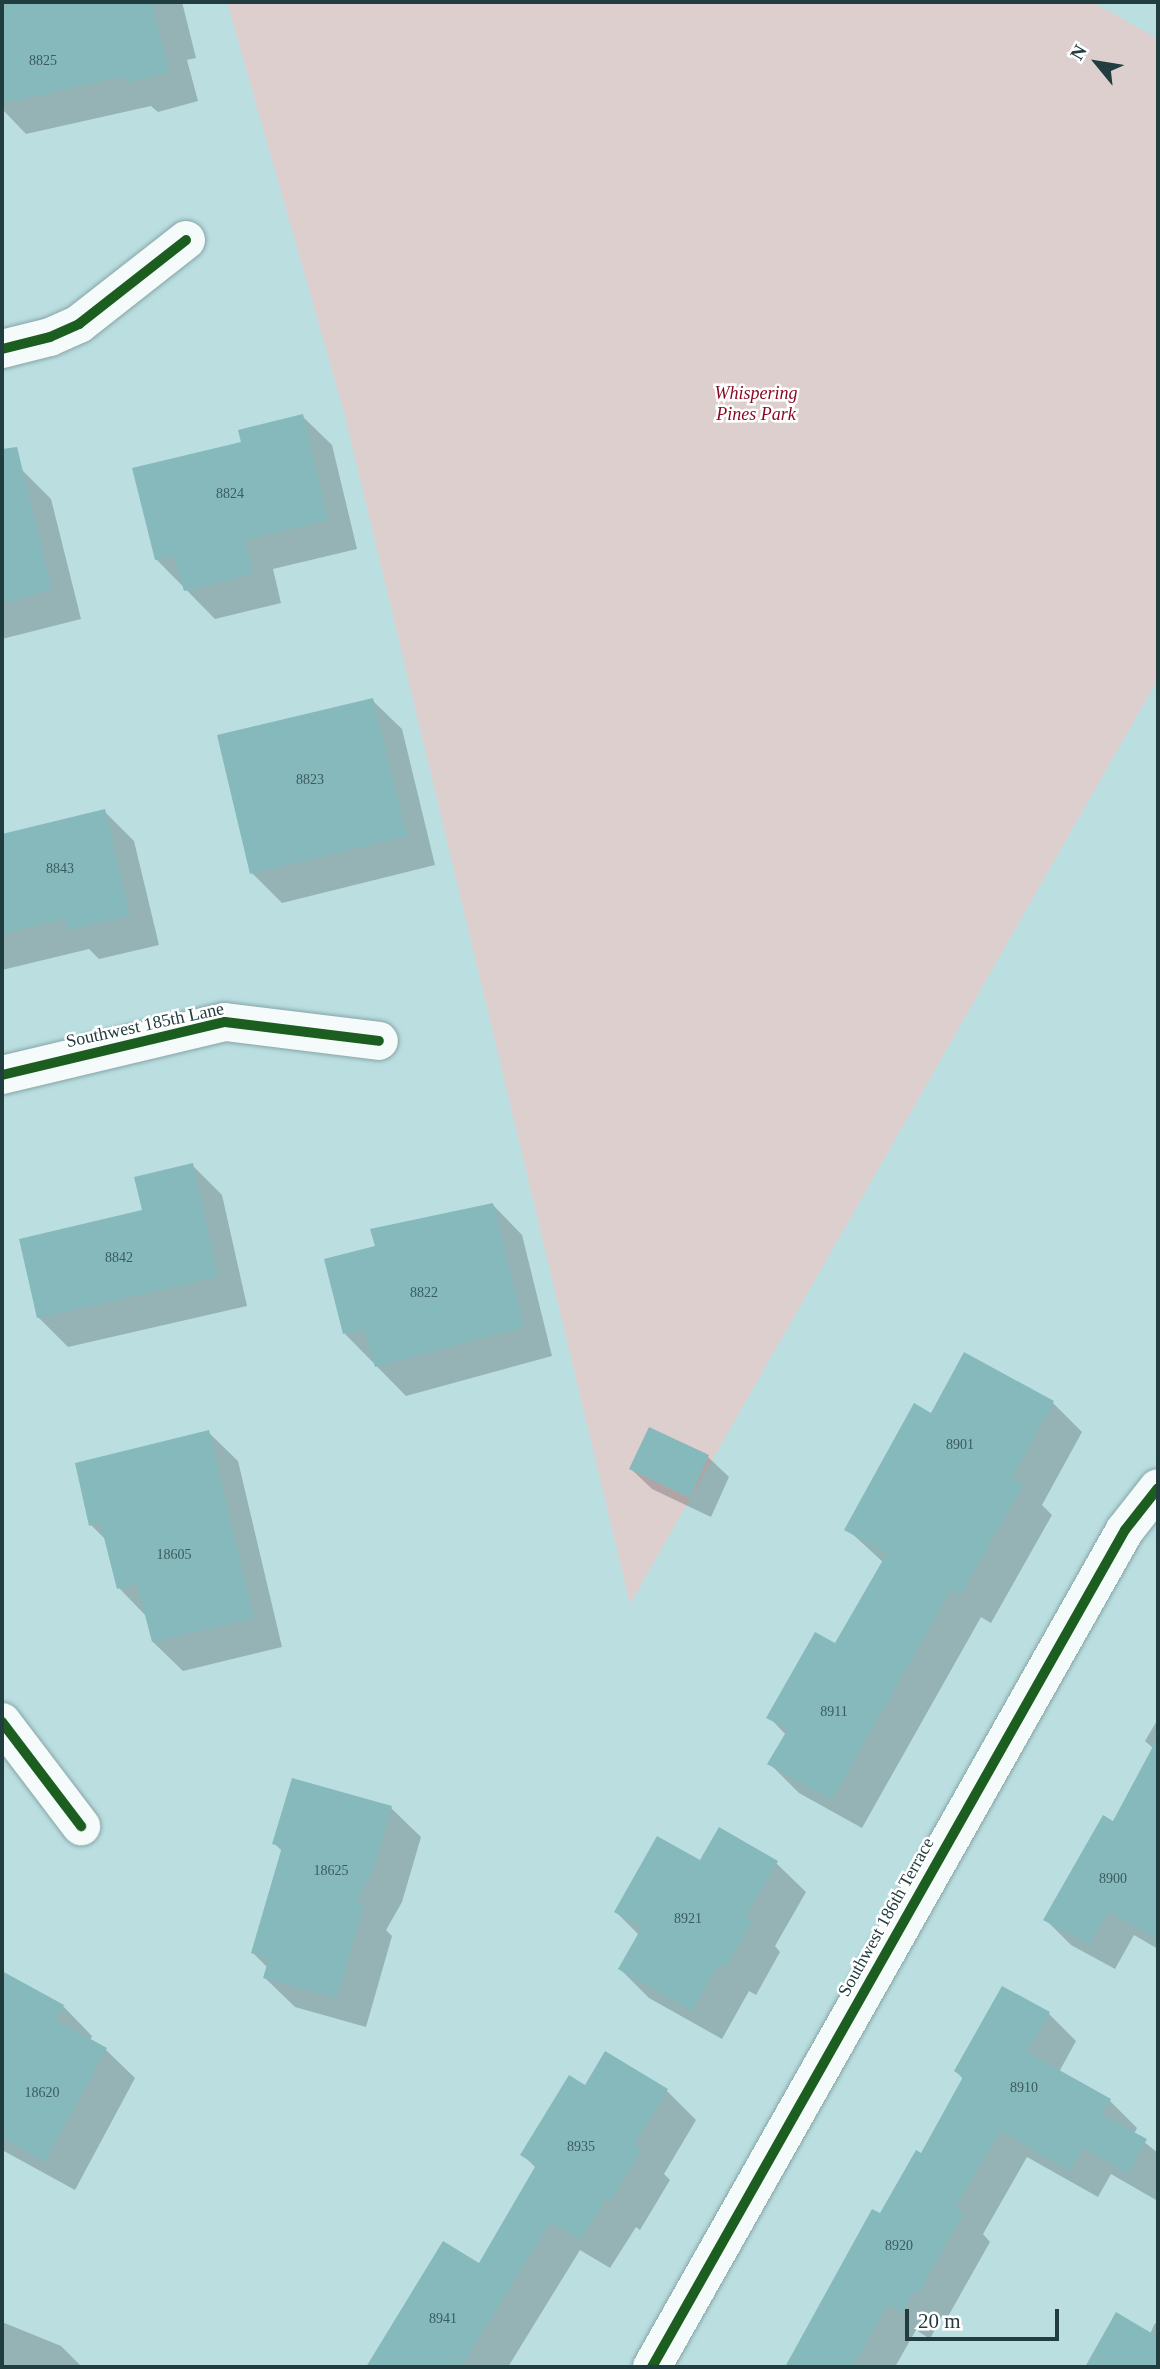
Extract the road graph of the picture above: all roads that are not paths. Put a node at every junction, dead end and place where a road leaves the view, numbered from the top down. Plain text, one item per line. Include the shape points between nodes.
1 (186, 240) dead end
2 (2, 349) edge
3 (379, 1041) dead end
4 (2, 1075) edge
5 (1158, 1488) edge
6 (2, 1722) edge
7 (81, 1826) dead end
8 (652, 2367) edge

1 - 2 street via 79,324
3 - 4 street, Southwest 185th Lane via 225,1022
5 - 8 street, Southwest 186th Terrace via 1118,1542
6 - 7 street

